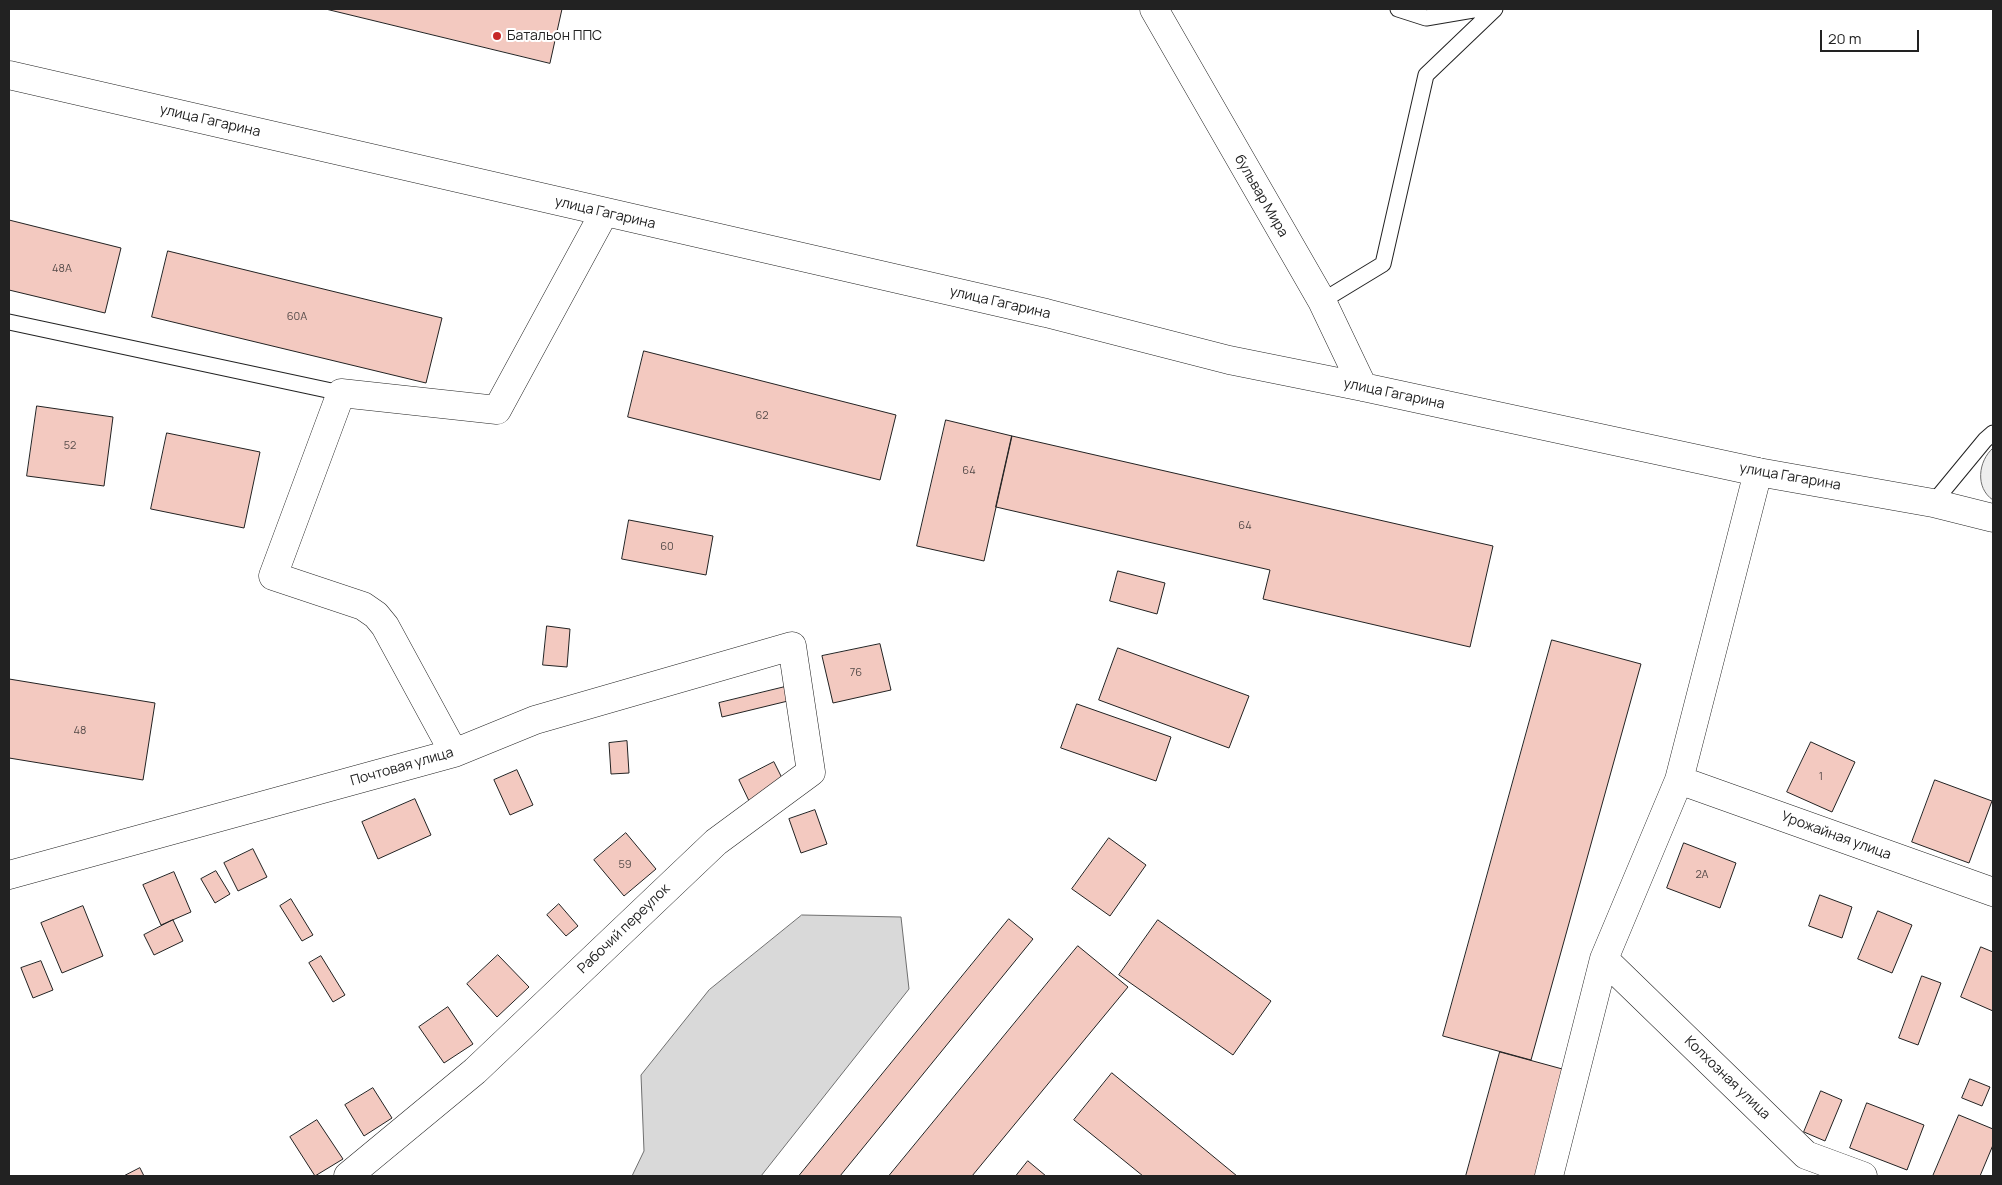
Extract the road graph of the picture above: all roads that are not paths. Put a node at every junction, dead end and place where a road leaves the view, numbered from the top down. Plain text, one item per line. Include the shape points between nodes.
1 (1154, 9) edge
2 (1398, 9) edge
3 (1478, 9) edge
4 (1495, 9) edge
5 (9, 75) edge
6 (604, 212) junction
7 (1322, 301) junction
8 (9, 322) edge
9 (1363, 387) junction
10 (341, 393) junction
11 (1993, 433) edge
12 (1758, 472) junction
13 (1933, 503) junction
14 (1993, 518) edge
15 (792, 646) joint
16 (454, 753) junction
17 (1679, 780) junction
18 (9, 875) edge
19 (1993, 892) edge
20 (1604, 959) junction
21 (348, 1176) edge
22 (1549, 1176) edge
23 (1863, 1176) edge

1 - 7 street, бульвар Мира
2 - 3 lane via 1426,18
4 - 7 lane via 1426,75 1384,264
5 - 6 street, улица Гагарина
6 - 9 street, улица Гагарина via 1046,313 1229,360
6 - 10 street via 497,410
7 - 9 street, бульвар Мира
8 - 10 lane
9 - 12 street, улица Гагарина
10 - 16 street via 273,576 363,606 376,615
11 - 13 lane
12 - 13 street, улица Гагарина
12 - 17 street
13 - 14 street, улица Гагарина
15 - 16 street, Почтовая улица via 535,720
15 - 21 street, Рабочий переулок via 811,772 716,842 475,1071
16 - 18 street, Почтовая улица
17 - 19 street, Урожайная улица
17 - 20 street
20 - 22 street
20 - 23 street, Колхозная улица via 1806,1154

